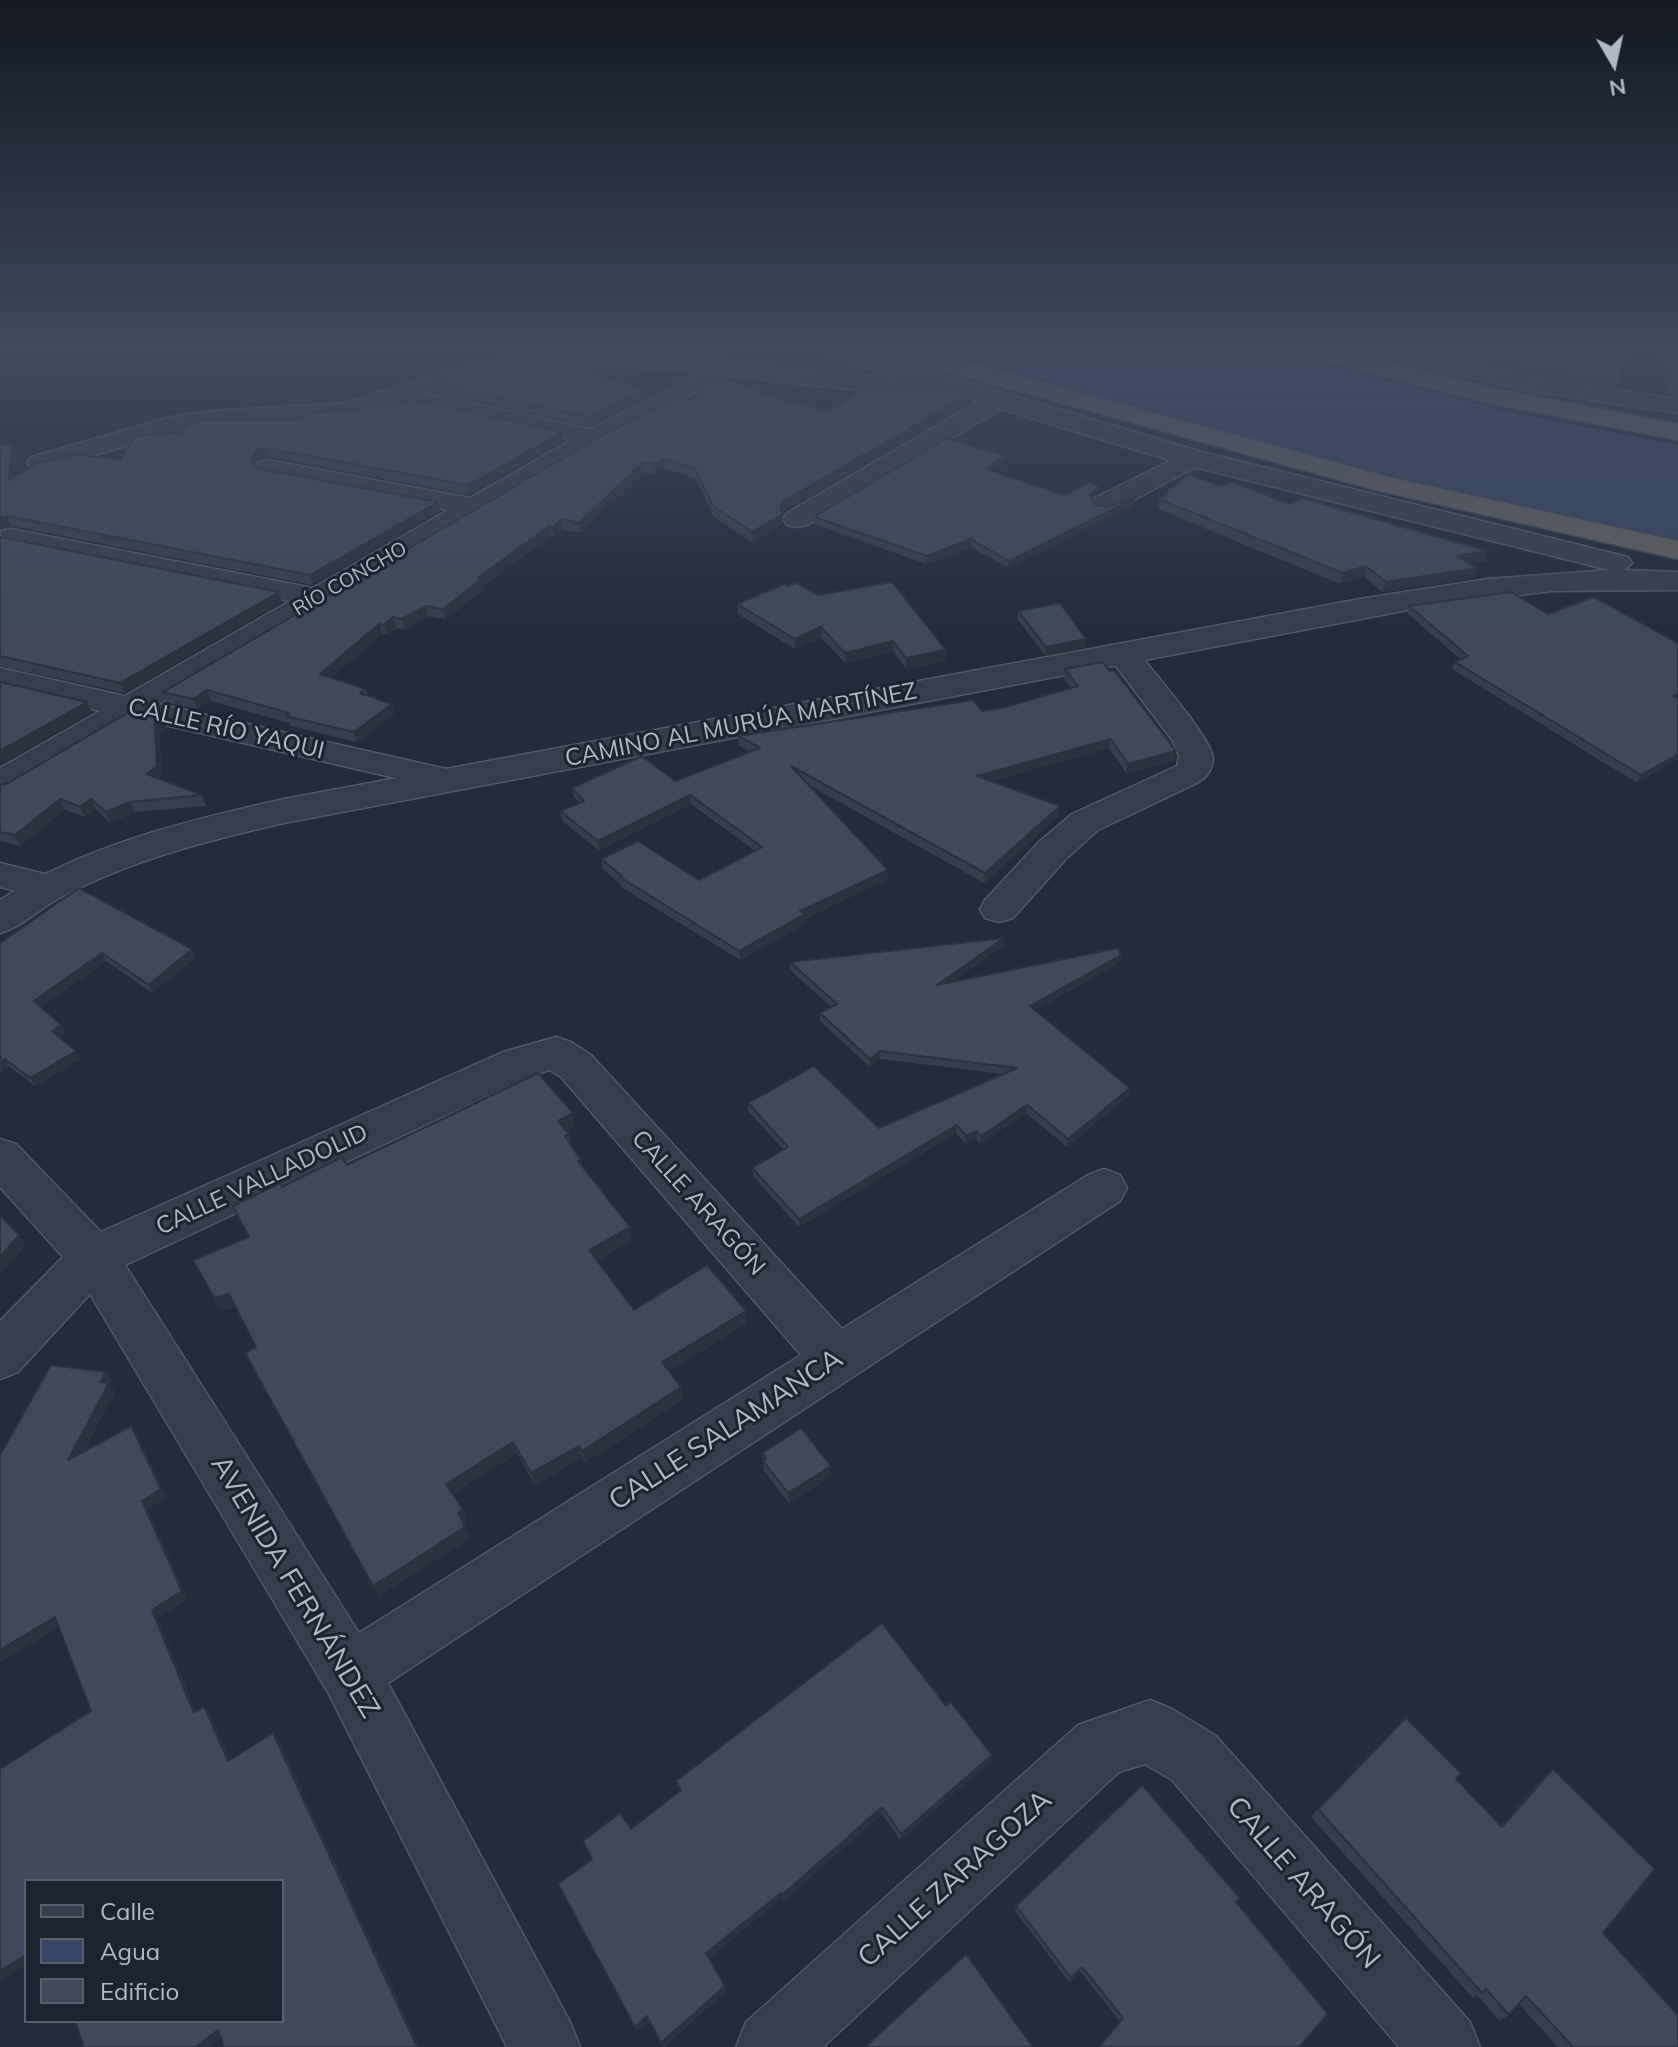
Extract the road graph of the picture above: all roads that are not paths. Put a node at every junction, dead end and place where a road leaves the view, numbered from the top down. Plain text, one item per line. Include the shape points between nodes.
1 (93, 448) edge
2 (576, 448) edge
3 (918, 448) edge
4 (1156, 448) edge
5 (1253, 448) edge
6 (1192, 458) junction
7 (40, 463) edge
8 (268, 468) edge
9 (1105, 504) edge
10 (474, 507) junction
11 (797, 519) dead end
12 (11, 537) edge
13 (1678, 550) edge
14 (1678, 578) edge
15 (1499, 586) junction
16 (318, 598) junction
17 (1122, 653) junction
18 (0, 678) edge
19 (127, 707) junction
20 (452, 780) junction
21 (0, 783) edge
22 (0, 875) edge
23 (48, 887) junction
24 (999, 909) dead end
25 (0, 919) edge
26 (556, 1053) joint
27 (0, 1157) edge
28 (1104, 1188) dead end
29 (94, 1257) junction
30 (0, 1356) edge
31 (836, 1359) junction
32 (350, 1673) junction
33 (1150, 1731) joint
34 (545, 2047) edge
35 (771, 2047) edge
36 (1445, 2047) edge

1 - 7 street
2 - 10 street, RÍO CONCHO
3 - 11 street
4 - 6 street
5 - 13 highway
6 - 9 street
6 - 14 street
6 - 15 street via 1496,555 1510,568 1510,576
8 - 10 street
10 - 16 street, RÍO CONCHO
12 - 16 street
14 - 15 street, CAMINO AL MURÚA MARTÍNEZ
15 - 17 street, CAMINO AL MURÚA MARTÍNEZ
16 - 19 street, RÍO CONCHO
17 - 20 street, CAMINO AL MURÚA MARTÍNEZ
17 - 24 street via 1189,740 1196,756 1193,771 1073,831
18 - 19 street, CALLE RÍO YAQUI
19 - 20 street, CALLE RÍO YAQUI
19 - 21 street, RÍO CONCHO
20 - 23 street, CAMINO AL MURÚA MARTÍNEZ via 206,829
22 - 23 street
23 - 25 street, CAMINO AL MURÚA MARTÍNEZ
26 - 29 street, CALLE VALLADOLID via 518,1063
26 - 31 street, CALLE ARAGÓN via 576,1066
27 - 29 street, AVENIDA FERNÁNDEZ
28 - 31 street, CALLE SALAMANCA
29 - 30 street, CALLE VALLADOLID
29 - 32 street, AVENIDA FERNÁNDEZ
31 - 32 street, CALLE SALAMANCA
32 - 34 street, AVENIDA FERNÁNDEZ
33 - 35 street, CALLE ZARAGOZA via 1100,1747
33 - 36 street, CALLE ARAGÓN via 1194,1758

